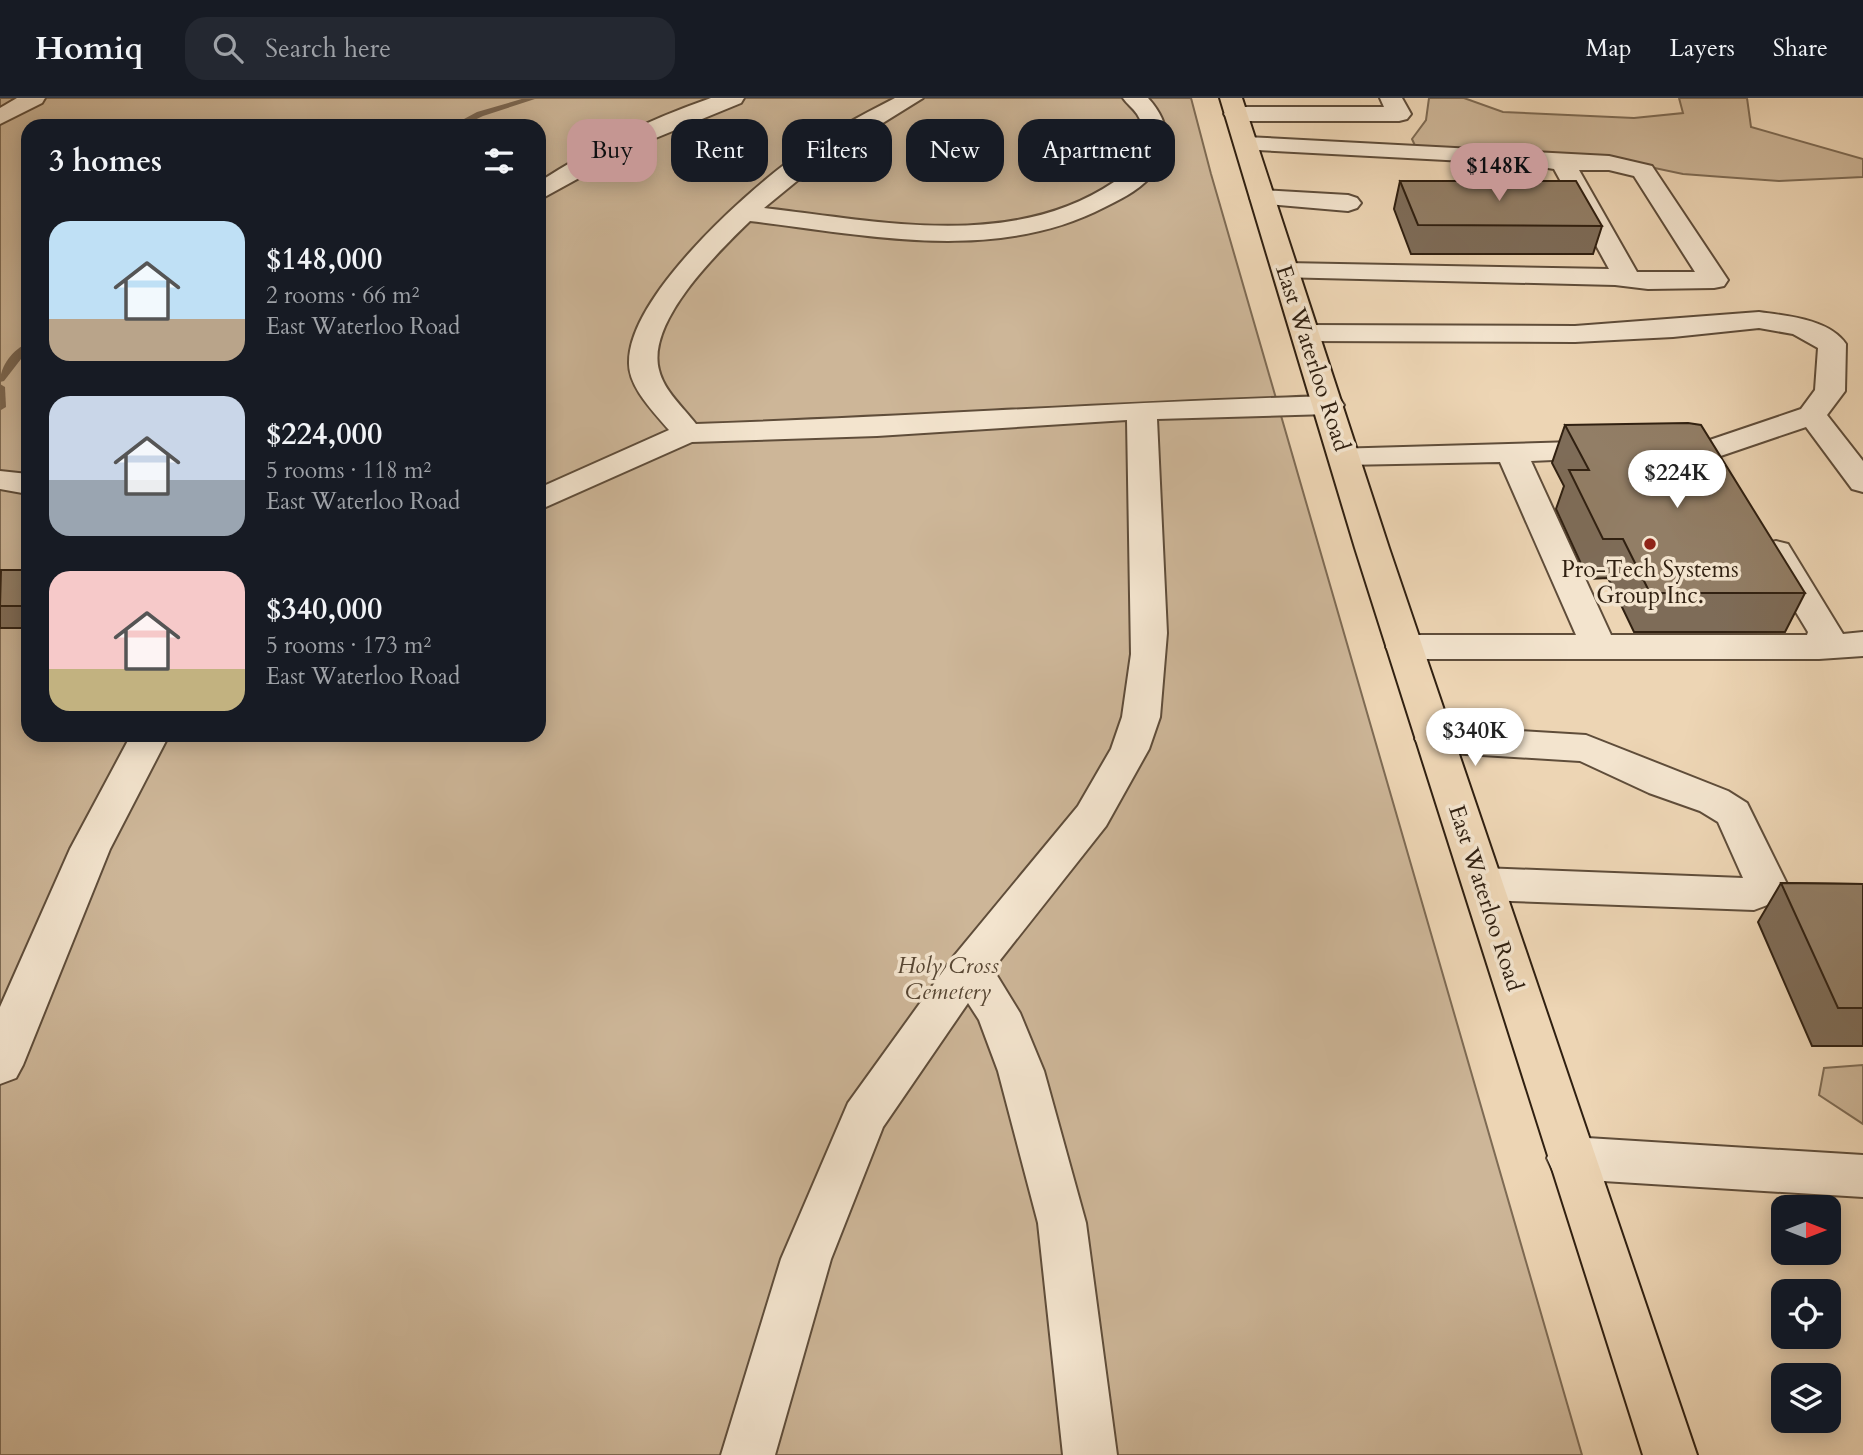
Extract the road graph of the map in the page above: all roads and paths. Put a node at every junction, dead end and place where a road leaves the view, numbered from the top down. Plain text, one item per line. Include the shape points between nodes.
1 (34, 98) edge
2 (733, 98) edge
3 (912, 98) edge
4 (1134, 98) edge
5 (1391, 98) edge
6 (0, 117) edge
7 (1238, 118) edge
8 (1563, 163) junction
9 (546, 189) edge
10 (1263, 198) junction
11 (1348, 203) dead end
12 (744, 213) junction
13 (1286, 271) junction
14 (1628, 279) junction
15 (1306, 333) junction
16 (1329, 405) junction
17 (1141, 410) junction
18 (1812, 415) junction
19 (687, 433) junction
20 (1672, 451) junction
21 (1511, 452) junction
22 (1344, 456) junction
23 (0, 480) edge
24 (1732, 481) edge
25 (1863, 482) edge
26 (21, 483) edge
27 (546, 497) edge
28 (1761, 528) edge
29 (1863, 644) edge
30 (1404, 647) junction
31 (1599, 647) junction
32 (1819, 647) junction
33 (1434, 739) junction
34 (146, 742) edge
35 (1482, 884) junction
36 (969, 968) junction
37 (0, 1065) edge
38 (1571, 1158) junction
39 (1863, 1176) edge
40 (748, 1455) edge
41 (1090, 1455) edge
42 (1670, 1455) edge

1 - 6 lane
2 - 9 lane via 598,157
3 - 12 lane via 822,149
4 - 12 lane via 1154,125 1150,160 1130,183 1100,202 1060,218 995,232 953,234
5 - 7 lane via 1399,114
7 - 8 lane
7 - 10 main road, East Waterloo Road
8 - 14 lane
8 - 14 lane via 1609,163 1643,171 1714,280
10 - 11 lane
10 - 13 main road, East Waterloo Road
12 - 19 lane via 685,275 646,338 646,377
13 - 14 lane
13 - 15 main road, East Waterloo Road
15 - 16 main road, East Waterloo Road
15 - 18 lane via 1575,334 1759,320 1801,327 1832,344 1830,391
16 - 17 lane
16 - 22 main road, East Waterloo Road
17 - 19 lane via 877,427
17 - 36 lane via 1148,447 1150,637 1141,718 1125,762 1098,808
18 - 20 lane
18 - 25 lane
19 - 27 lane
20 - 21 lane
20 - 24 lane via 1725,470
21 - 22 lane
21 - 31 lane
22 - 30 main road, East Waterloo Road
23 - 26 lane
28 - 32 lane via 1826,632
29 - 32 lane
30 - 31 lane
30 - 33 main road, East Waterloo Road
31 - 32 lane
33 - 35 main road, East Waterloo Road
33 - 35 lane via 1586,747 1662,783 1714,801 1733,813 1768,888 1754,894
34 - 37 lane via 90,849
35 - 38 main road, East Waterloo Road
36 - 40 lane via 864,1117 806,1259
36 - 41 lane via 998,1013 1021,1071 1062,1223
38 - 39 lane
38 - 42 main road, East Waterloo Road

